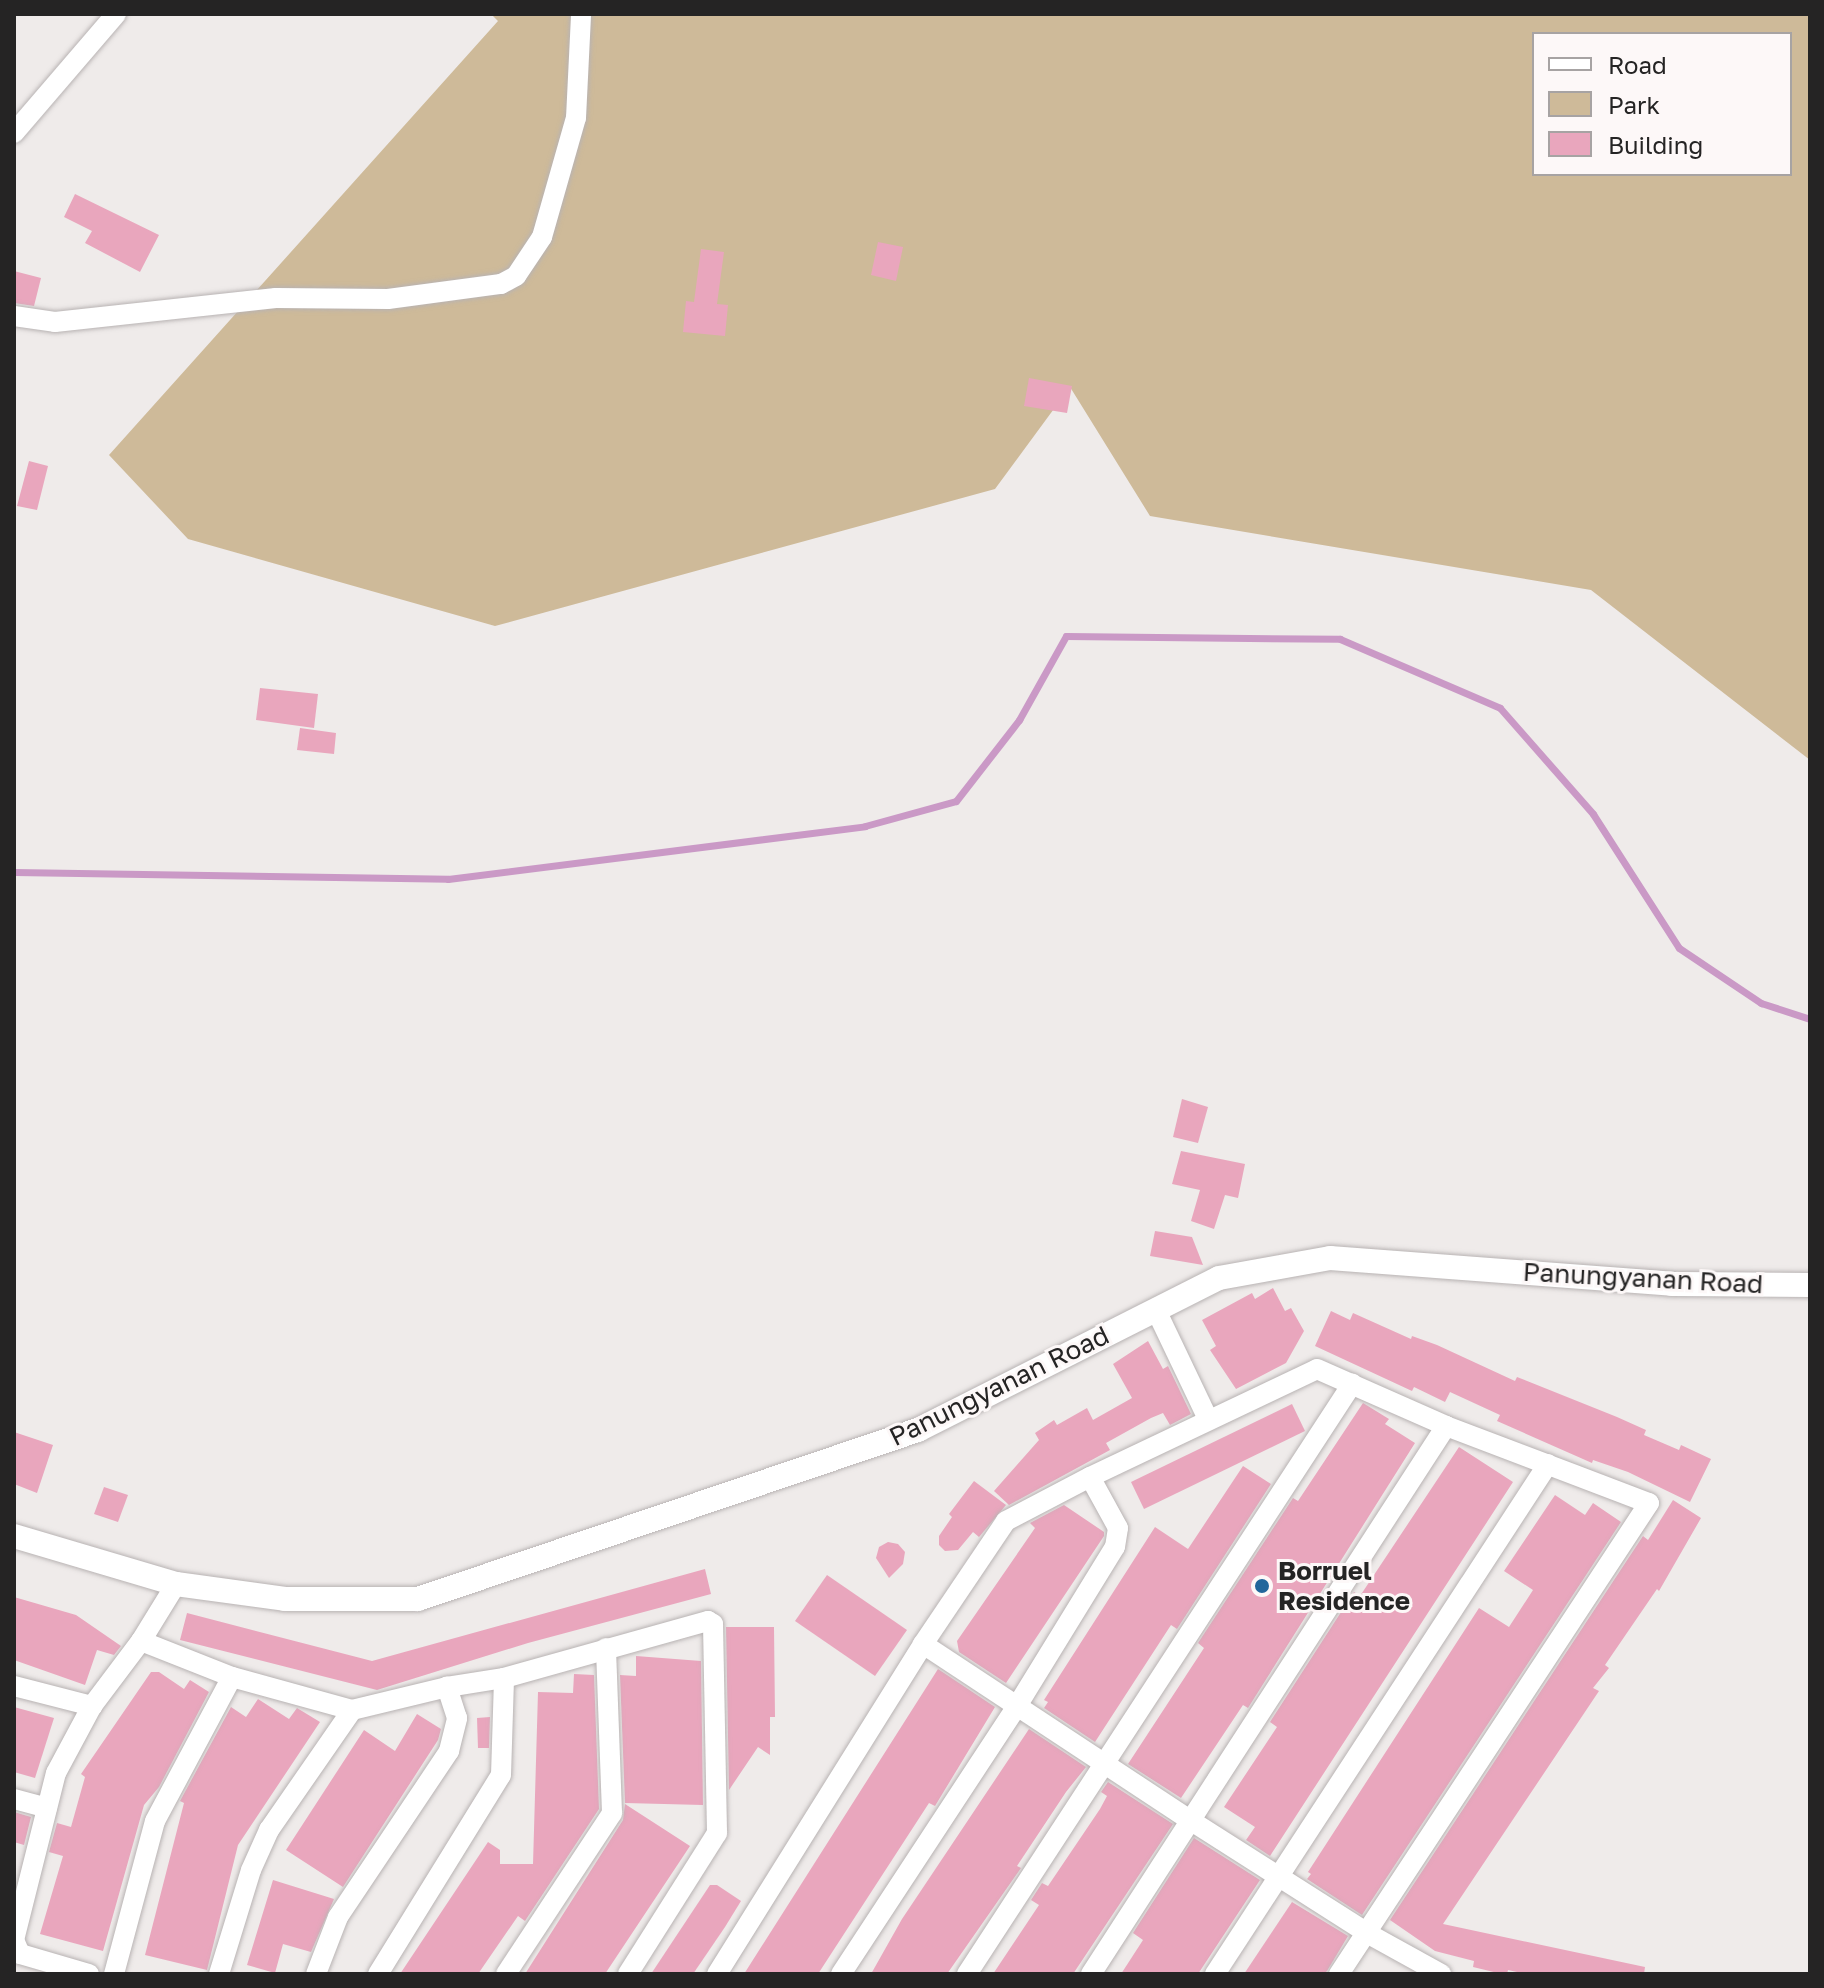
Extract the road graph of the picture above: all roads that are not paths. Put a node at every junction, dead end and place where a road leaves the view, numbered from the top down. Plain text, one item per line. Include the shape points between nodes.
1 (116, 14) edge
2 (581, 14) edge
3 (14, 133) edge
4 (14, 316) edge
5 (1810, 1285) edge
6 (1156, 1310) junction
7 (1352, 1384) junction
8 (1208, 1419) junction
9 (1446, 1426) junction
10 (1548, 1464) junction
11 (1090, 1477) junction
12 (14, 1536) edge
13 (176, 1584) junction
14 (141, 1641) junction
15 (923, 1644) junction
16 (606, 1648) junction
17 (232, 1677) junction
18 (504, 1678) junction
19 (14, 1686) edge
20 (447, 1687) junction
21 (92, 1706) junction
22 (1017, 1706) junction
23 (352, 1710) junction
24 (1106, 1762) junction
25 (14, 1799) edge
26 (47, 1808) junction
27 (1193, 1822) junction
28 (1278, 1875) junction
29 (19, 1902) edge
30 (1367, 1933) junction
31 (89, 1974) edge
32 (114, 1974) edge
33 (219, 1974) edge
34 (316, 1974) edge
35 (378, 1974) edge
36 (506, 1974) edge
37 (628, 1974) edge
38 (717, 1974) edge
39 (841, 1974) edge
40 (967, 1974) edge
41 (1091, 1974) edge
42 (1215, 1974) edge
43 (1339, 1974) edge
44 (1441, 1974) edge

1 - 3 street
2 - 4 street via 576,118 542,237 528,263 508,280 388,299 276,298 55,322
5 - 6 street, Panungyanan Road via 1672,1284 1330,1258 1219,1278
6 - 8 street
6 - 13 street, Panungyanan Road via 918,1430 418,1599 285,1599
7 - 8 street via 1317,1369
7 - 9 street
7 - 24 street
8 - 11 street
9 - 10 street
9 - 27 street
10 - 28 street
10 - 30 street via 1649,1503
11 - 15 street via 1006,1521
11 - 22 street via 1116,1521 1115,1547
12 - 13 street, Panungyanan Road
13 - 14 street
14 - 17 street
14 - 21 street
15 - 22 street
15 - 38 street
16 - 18 street
16 - 36 street via 612,1813
16 - 37 street via 708,1621 714,1628 717,1833
17 - 23 street
17 - 32 street via 155,1821
18 - 20 street
18 - 35 street via 501,1775
19 - 21 street
20 - 23 street
20 - 34 street via 457,1718 449,1751 338,1917
21 - 26 street via 56,1773
22 - 24 street
22 - 39 street
23 - 33 street via 269,1830
24 - 27 street
24 - 40 street
25 - 26 street
26 - 29 street
27 - 28 street
27 - 41 street
28 - 30 street
28 - 42 street
29 - 31 street via 14,1940 20,1954
30 - 43 street
30 - 44 street

